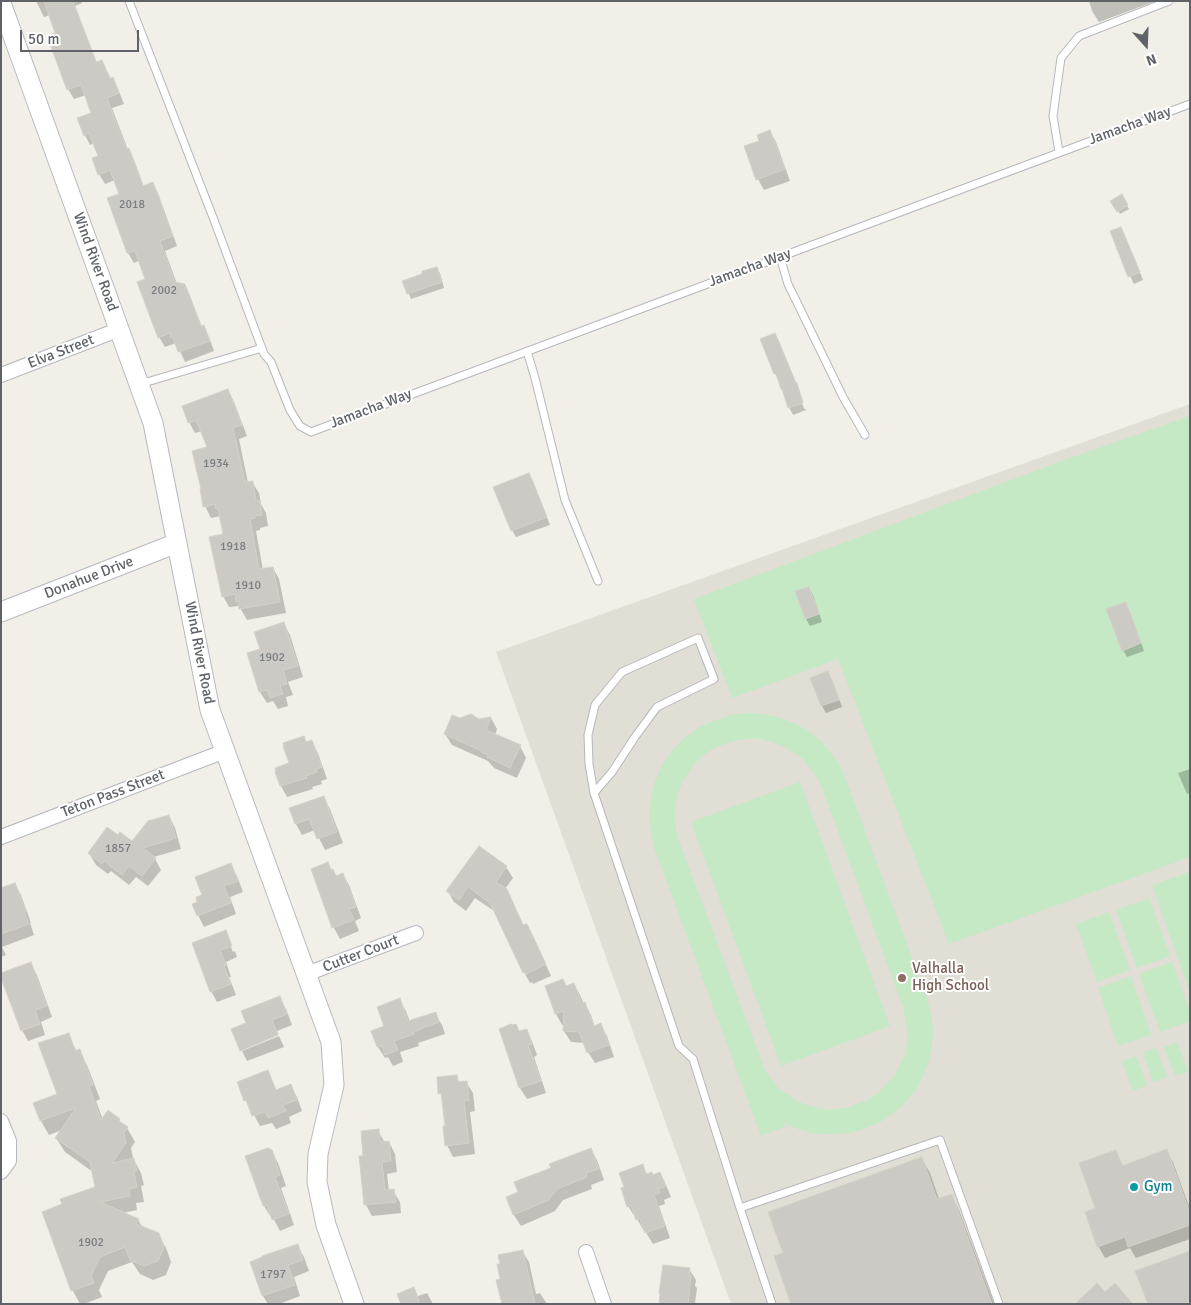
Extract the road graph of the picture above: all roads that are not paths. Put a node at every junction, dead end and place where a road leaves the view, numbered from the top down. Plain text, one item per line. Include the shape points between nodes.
1 (129, 1) edge
2 (1169, 1) edge
3 (1, 2) edge
4 (1190, 104) edge
5 (1059, 152) junction
6 (780, 257) junction
7 (120, 330) junction
8 (262, 348) junction
9 (527, 351) junction
10 (1, 375) edge
11 (139, 384) junction
12 (865, 435) dead end
13 (177, 543) junction
14 (598, 581) dead end
15 (1, 612) edge
16 (225, 751) junction
17 (594, 793) junction
18 (1, 837) edge
19 (416, 933) dead end
20 (306, 974) junction
21 (1, 1121) edge
22 (1, 1172) edge
23 (740, 1208) junction
24 (586, 1252) dead end
25 (354, 1304) edge
26 (604, 1304) edge
27 (772, 1304) edge
28 (999, 1304) edge

1 - 8 lane
2 - 5 lane via 1079,36 1061,58 1052,116
3 - 7 street, Wind River Road
4 - 5 lane, Jamacha Way
5 - 6 lane, Jamacha Way
6 - 9 lane, Jamacha Way
6 - 12 lane via 788,284
7 - 10 street, Elva Street
7 - 11 street, Wind River Road
8 - 9 lane, Jamacha Way via 290,410 300,426 311,432
8 - 11 lane
9 - 14 lane via 564,500
11 - 13 street, Wind River Road via 153,423
13 - 15 street, Donahue Drive
13 - 16 street, Wind River Road via 210,710
16 - 18 street, Teton Pass Street
16 - 20 street, Wind River Road
17 - 17 lane via 588,735 595,705 622,672 698,638 714,679 657,707
17 - 23 lane via 679,1046 693,1059
19 - 20 street, Cutter Court
20 - 25 street, Wind River Road via 331,1042 334,1085 318,1154 317,1182 326,1225
21 - 22 street via 9,1155 9,1162
23 - 27 lane
23 - 28 lane via 940,1140
24 - 26 street

